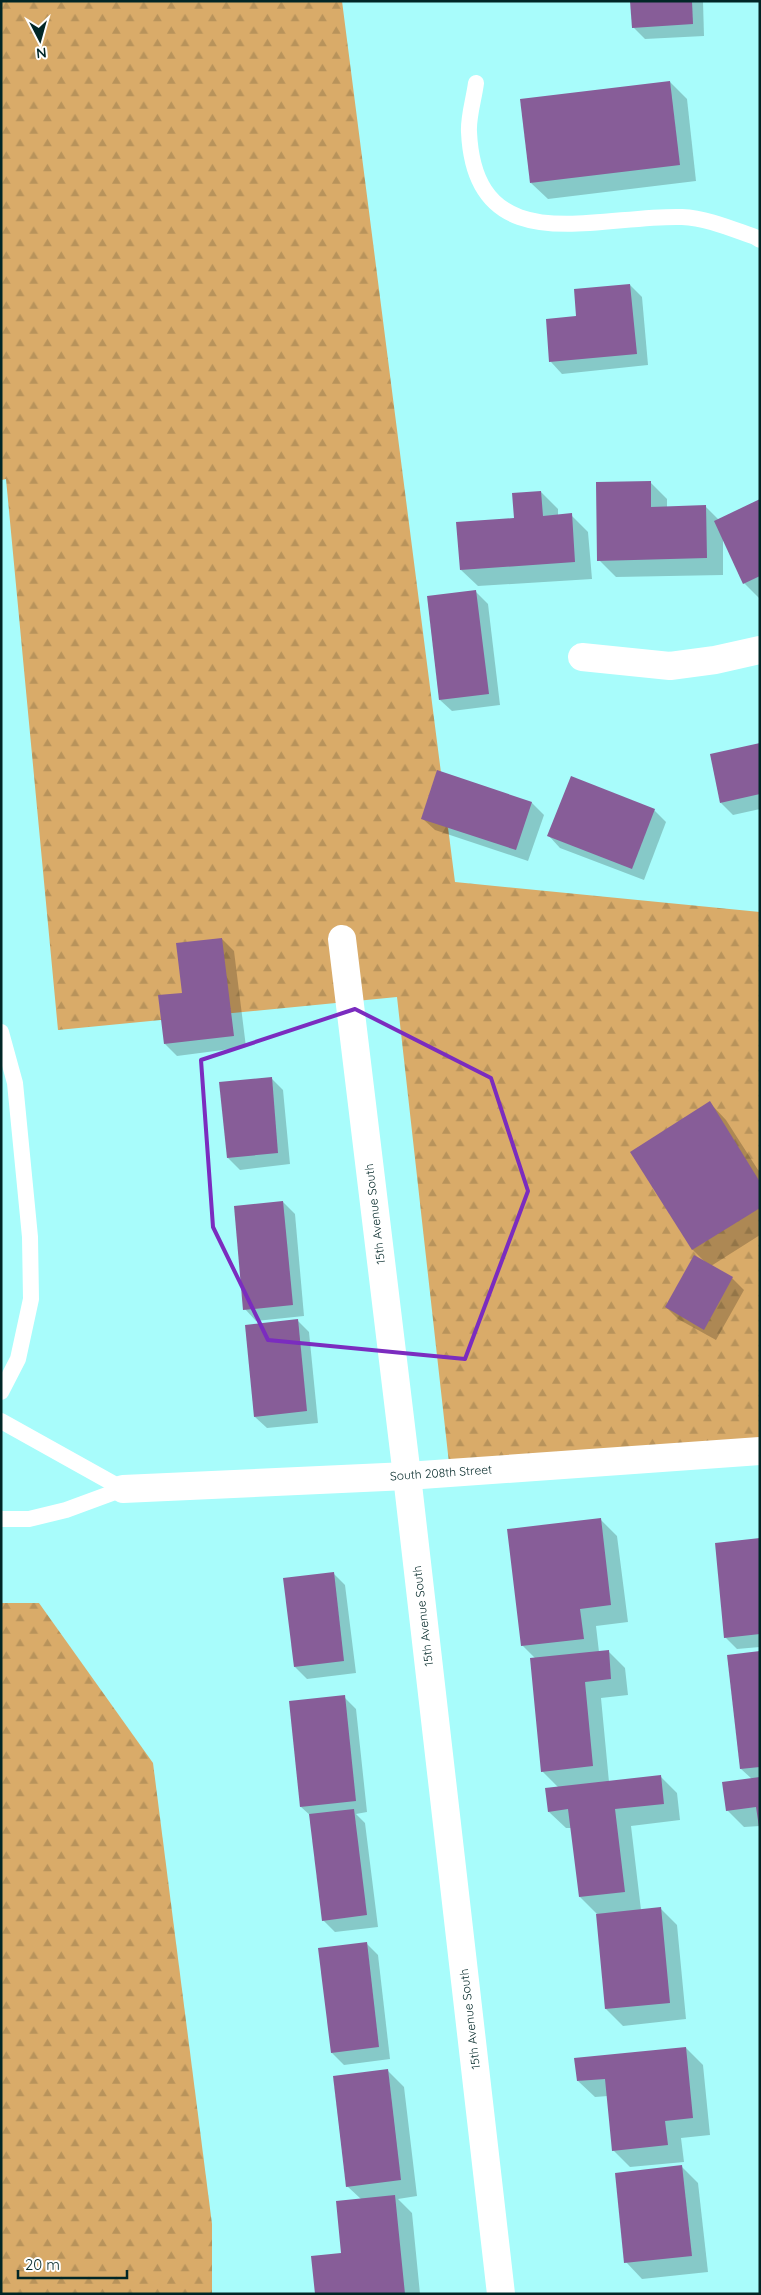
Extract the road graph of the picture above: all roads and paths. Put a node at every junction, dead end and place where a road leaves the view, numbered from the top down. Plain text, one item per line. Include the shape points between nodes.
1 (476, 83) dead end
2 (760, 240) edge
3 (760, 650) edge
4 (582, 657) dead end
5 (342, 939) dead end
6 (1, 1032) edge
7 (1, 1392) edge
8 (1, 1421) edge
9 (760, 1451) edge
10 (407, 1476) junction
11 (123, 1489) junction
12 (1, 1519) edge
13 (502, 2294) edge

1 - 2 lane via 469,131 474,167 483,189 512,214 545,224 575,225 683,217 711,222
3 - 4 street via 670,666
5 - 10 street, 15th Avenue South
6 - 7 lane via 15,1082 30,1237 32,1299 18,1359
8 - 11 lane
9 - 10 street, South 208th Street
10 - 11 street, South 208th Street
10 - 13 street, 15th Avenue South
11 - 12 lane via 30,1519

